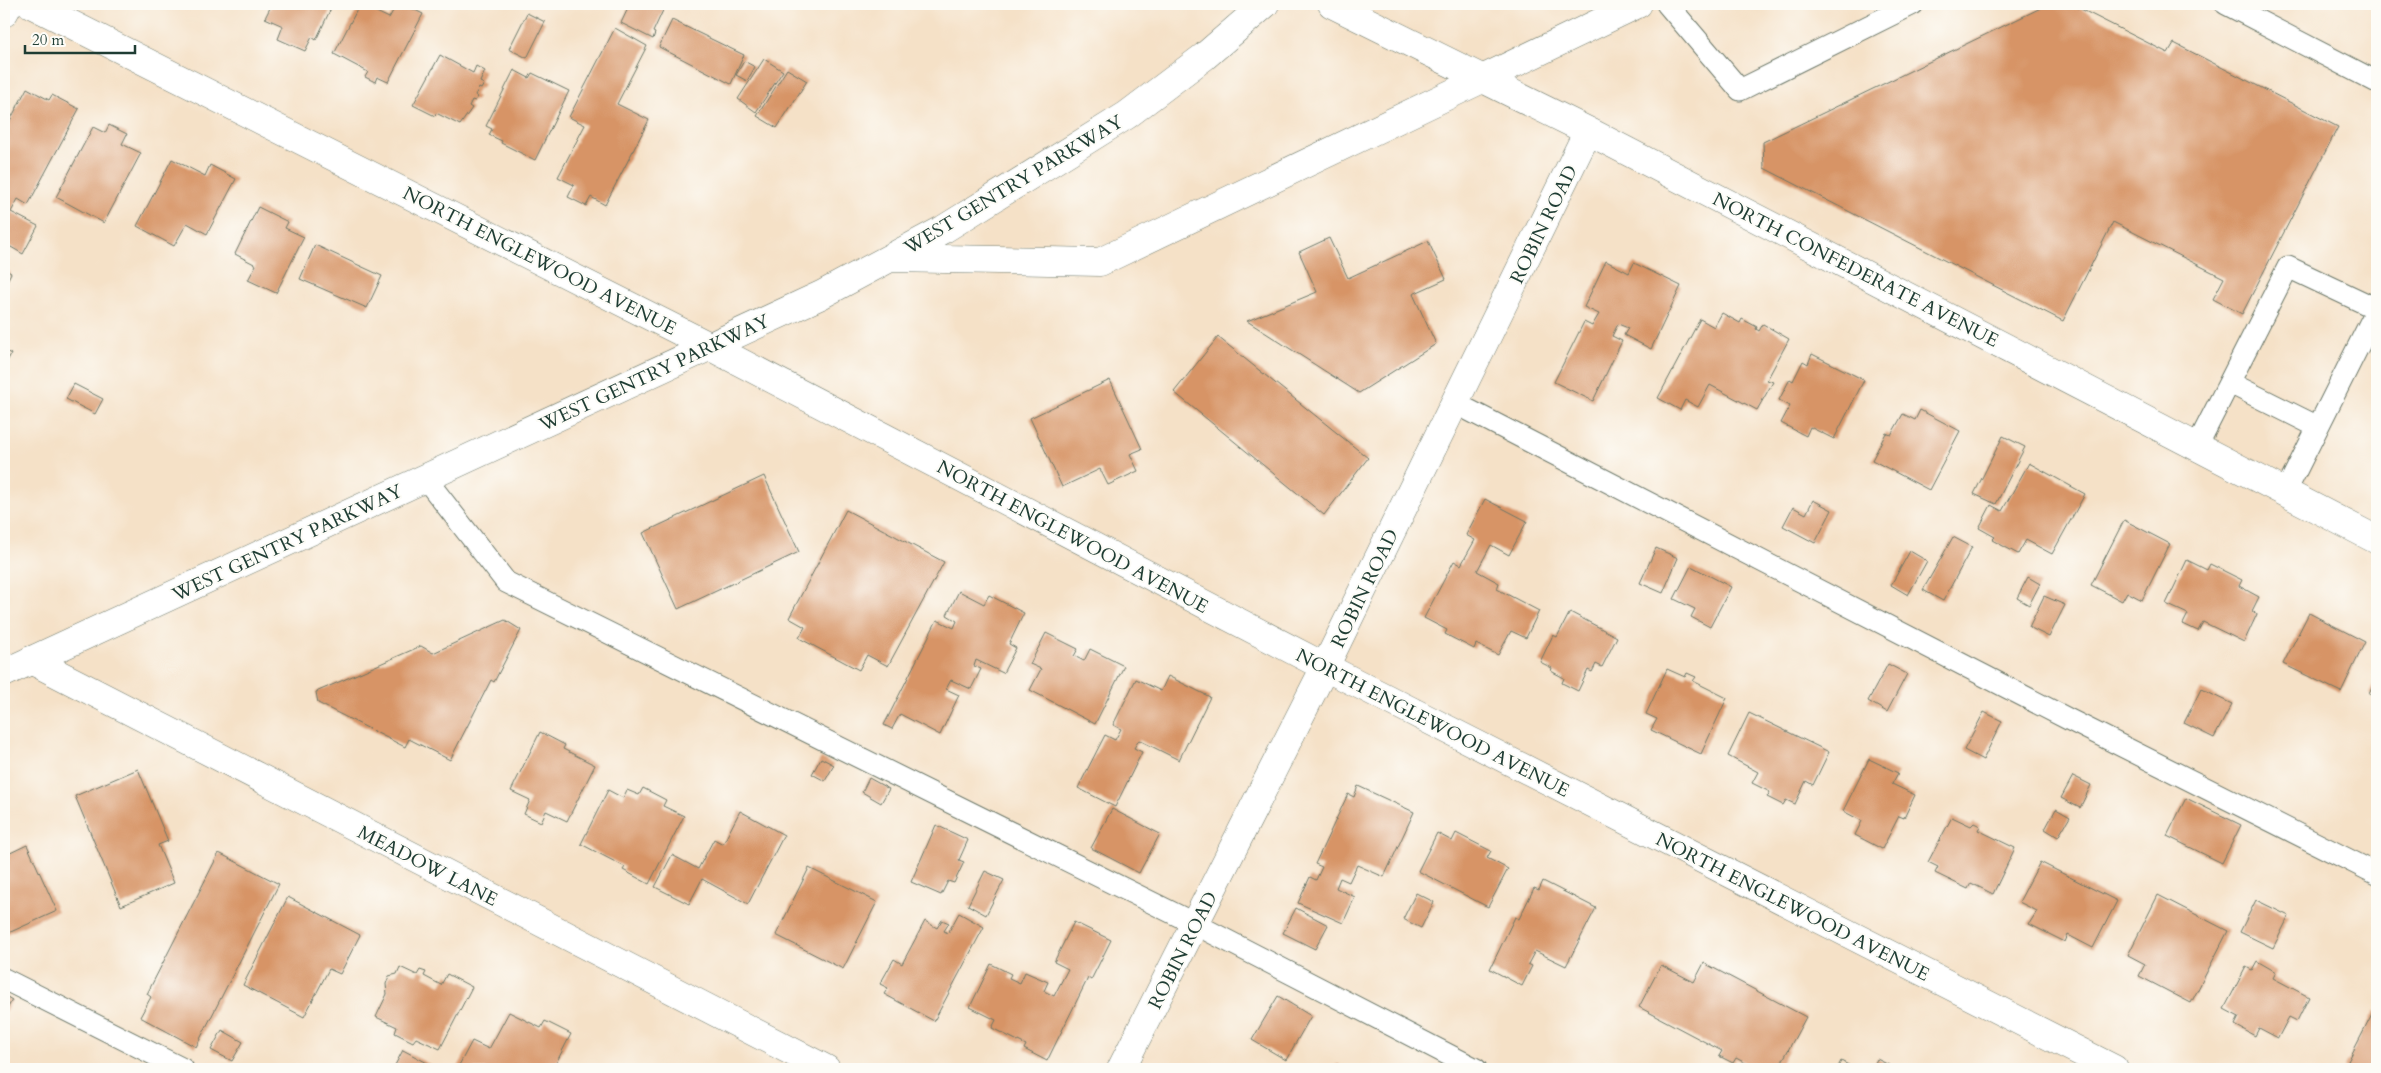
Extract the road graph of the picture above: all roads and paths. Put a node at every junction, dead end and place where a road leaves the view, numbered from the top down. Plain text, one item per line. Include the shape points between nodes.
1 (8, 4) edge
2 (31, 4) edge
3 (1266, 4) edge
4 (1332, 4) edge
5 (1638, 4) edge
6 (1667, 4) edge
7 (1913, 4) edge
8 (2226, 4) edge
9 (4, 13) edge
10 (1482, 79) junction
11 (2377, 82) edge
12 (1588, 131) junction
13 (890, 258) junction
14 (2377, 309) edge
15 (711, 347) junction
16 (2230, 383) junction
17 (1455, 403) junction
18 (2318, 427) junction
19 (2197, 446) junction
20 (425, 478) junction
21 (2285, 493) junction
22 (2377, 540) edge
23 (31, 660) junction
24 (1325, 667) junction
25 (4, 673) edge
26 (2377, 874) edge
27 (1195, 924) junction
28 (4, 979) edge
29 (183, 1069) edge
30 (826, 1069) edge
31 (1121, 1069) edge
32 (1476, 1069) edge
33 (2114, 1069) edge

1 - 9 street
2 - 15 street, NORTH ENGLEWOOD AVENUE
3 - 13 street, WEST GENTRY PARKWAY via 1206,56 1127,115 944,229
4 - 10 street, NORTH CONFEDERATE AVENUE
5 - 10 street
6 - 7 lane via 1740,90
8 - 11 lane
10 - 12 street, NORTH CONFEDERATE AVENUE
10 - 13 street via 1100,262
12 - 17 street, ROBIN ROAD
12 - 19 street, NORTH CONFEDERATE AVENUE
13 - 15 street, WEST GENTRY PARKWAY
14 - 16 lane via 2288,267
14 - 18 lane
15 - 20 street, WEST GENTRY PARKWAY
15 - 24 street, NORTH ENGLEWOOD AVENUE
16 - 18 lane
16 - 19 lane
17 - 24 street, ROBIN ROAD
17 - 26 lane
18 - 21 lane
19 - 21 street, NORTH CONFEDERATE AVENUE
20 - 23 street, WEST GENTRY PARKWAY
20 - 27 lane via 506,582
21 - 22 street, NORTH CONFEDERATE AVENUE
23 - 25 street, WEST GENTRY PARKWAY
23 - 30 street, MEADOW LANE
24 - 27 street, ROBIN ROAD
24 - 33 street, NORTH ENGLEWOOD AVENUE
27 - 31 street, ROBIN ROAD
27 - 32 lane
28 - 29 lane

